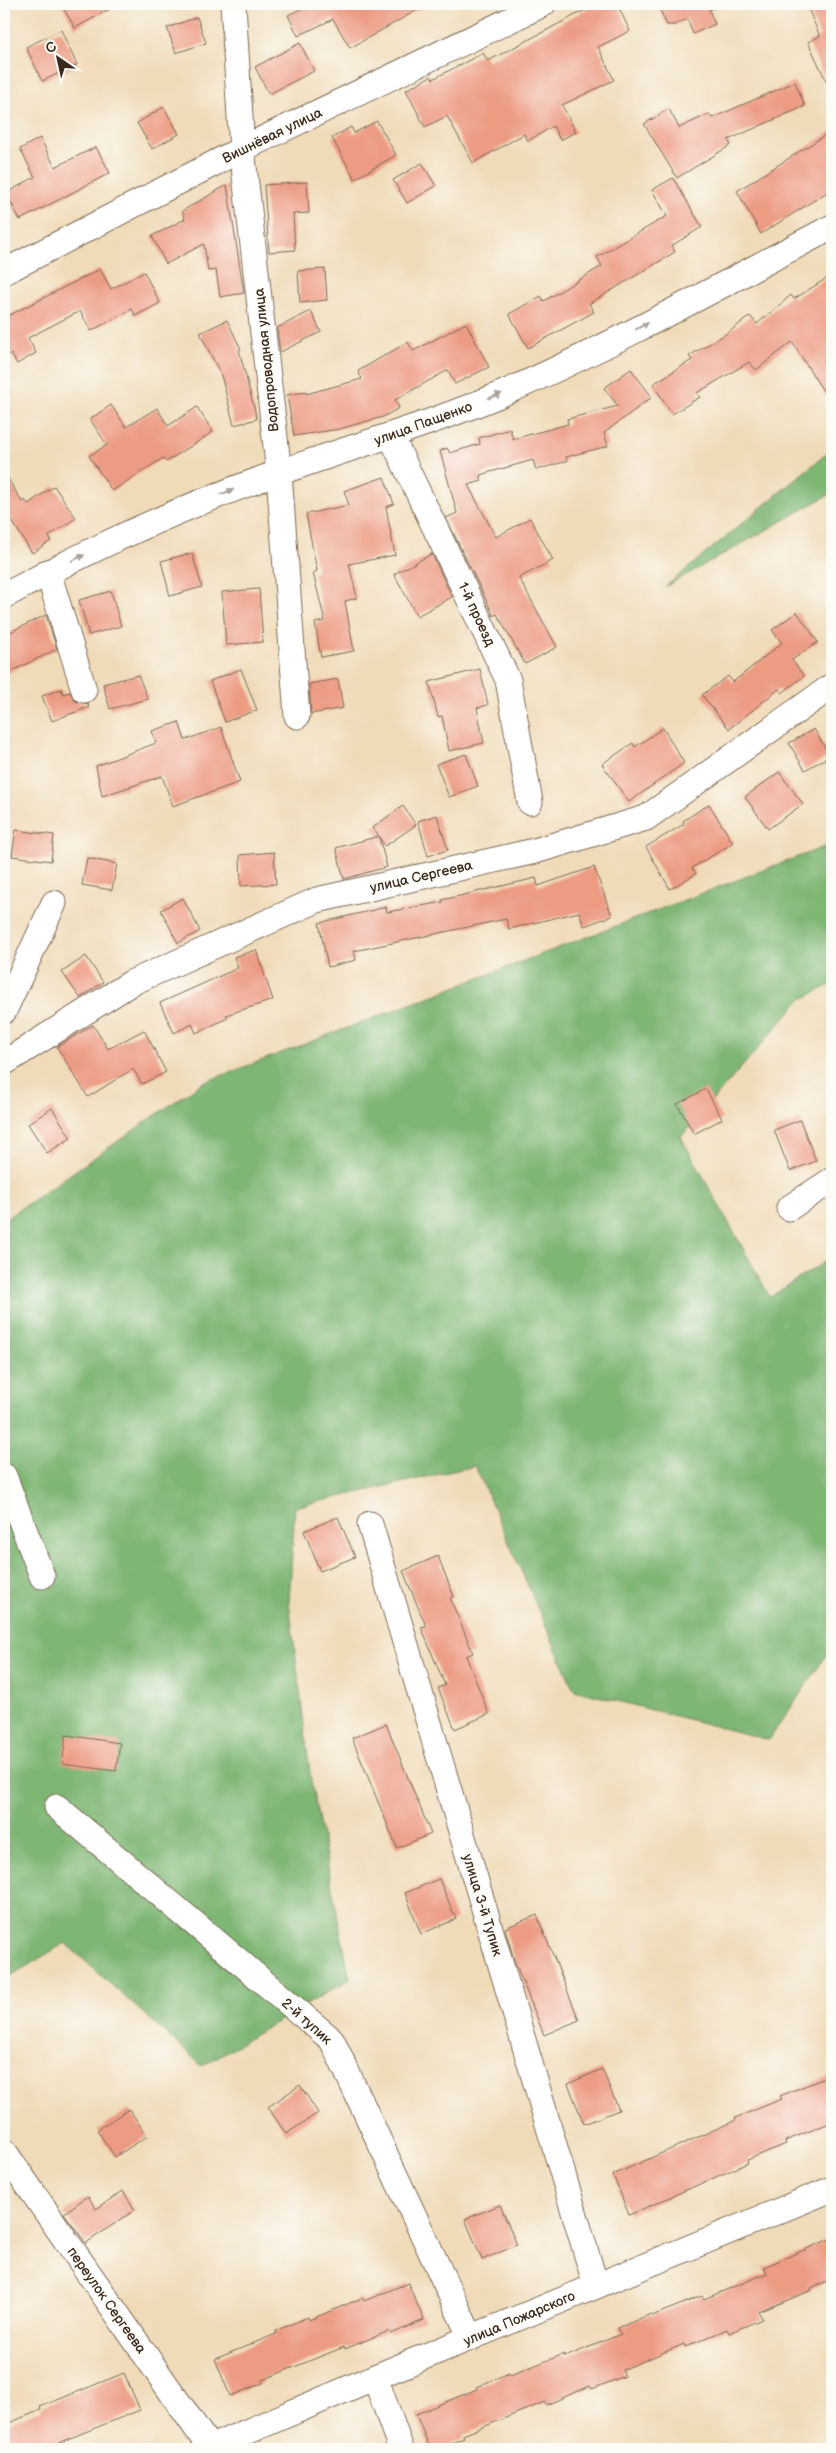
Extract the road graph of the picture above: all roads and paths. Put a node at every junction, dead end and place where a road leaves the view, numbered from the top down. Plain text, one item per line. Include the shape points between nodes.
1 (233, 4) edge
2 (543, 4) edge
3 (242, 149) junction
4 (832, 227) edge
5 (4, 272) edge
6 (391, 436) junction
7 (279, 473) junction
8 (48, 572) junction
9 (4, 596) edge
10 (832, 686) edge
11 (84, 690) dead end
12 (297, 716) dead end
13 (530, 802) dead end
14 (54, 903) dead end
15 (4, 1011) edge
16 (4, 1063) edge
17 (832, 1180) edge
18 (789, 1208) dead end
19 (4, 1476) edge
20 (370, 1524) dead end
21 (42, 1576) dead end
22 (57, 1807) dead end
23 (4, 2151) edge
24 (832, 2189) edge
25 (596, 2286) junction
26 (471, 2338) junction
27 (375, 2377) junction
28 (209, 2449) edge
29 (401, 2449) edge

1 - 3 street, Водопроводная улица
2 - 3 street, Вишнёвая улица
3 - 5 street, Вишнёвая улица
3 - 7 street, Водопроводная улица
6 -> 4 street, улица Пащенко via 506,392
6 - 7 street, улица Пащенко
6 - 13 street, 1-й проезд via 508,680
8 -> 7 street, улица Пащенко via 159,520
7 - 12 street, Водопроводная улица
8 - 9 street, улица Пащенко
8 - 11 street
10 - 16 street, улица Сергеева via 646,818 535,851 317,900 130,983
14 - 15 street
17 - 18 street
19 - 21 street
20 - 25 street, улица 3-й Тупик
22 - 26 street, 2-й тупик via 332,2040
23 - 28 street, переулок Сергеева
24 - 25 street, улица Пожарского
25 - 26 street, улица Пожарского
26 - 27 street, улица Пожарского
27 - 28 street, улица Пожарского
27 - 29 street

